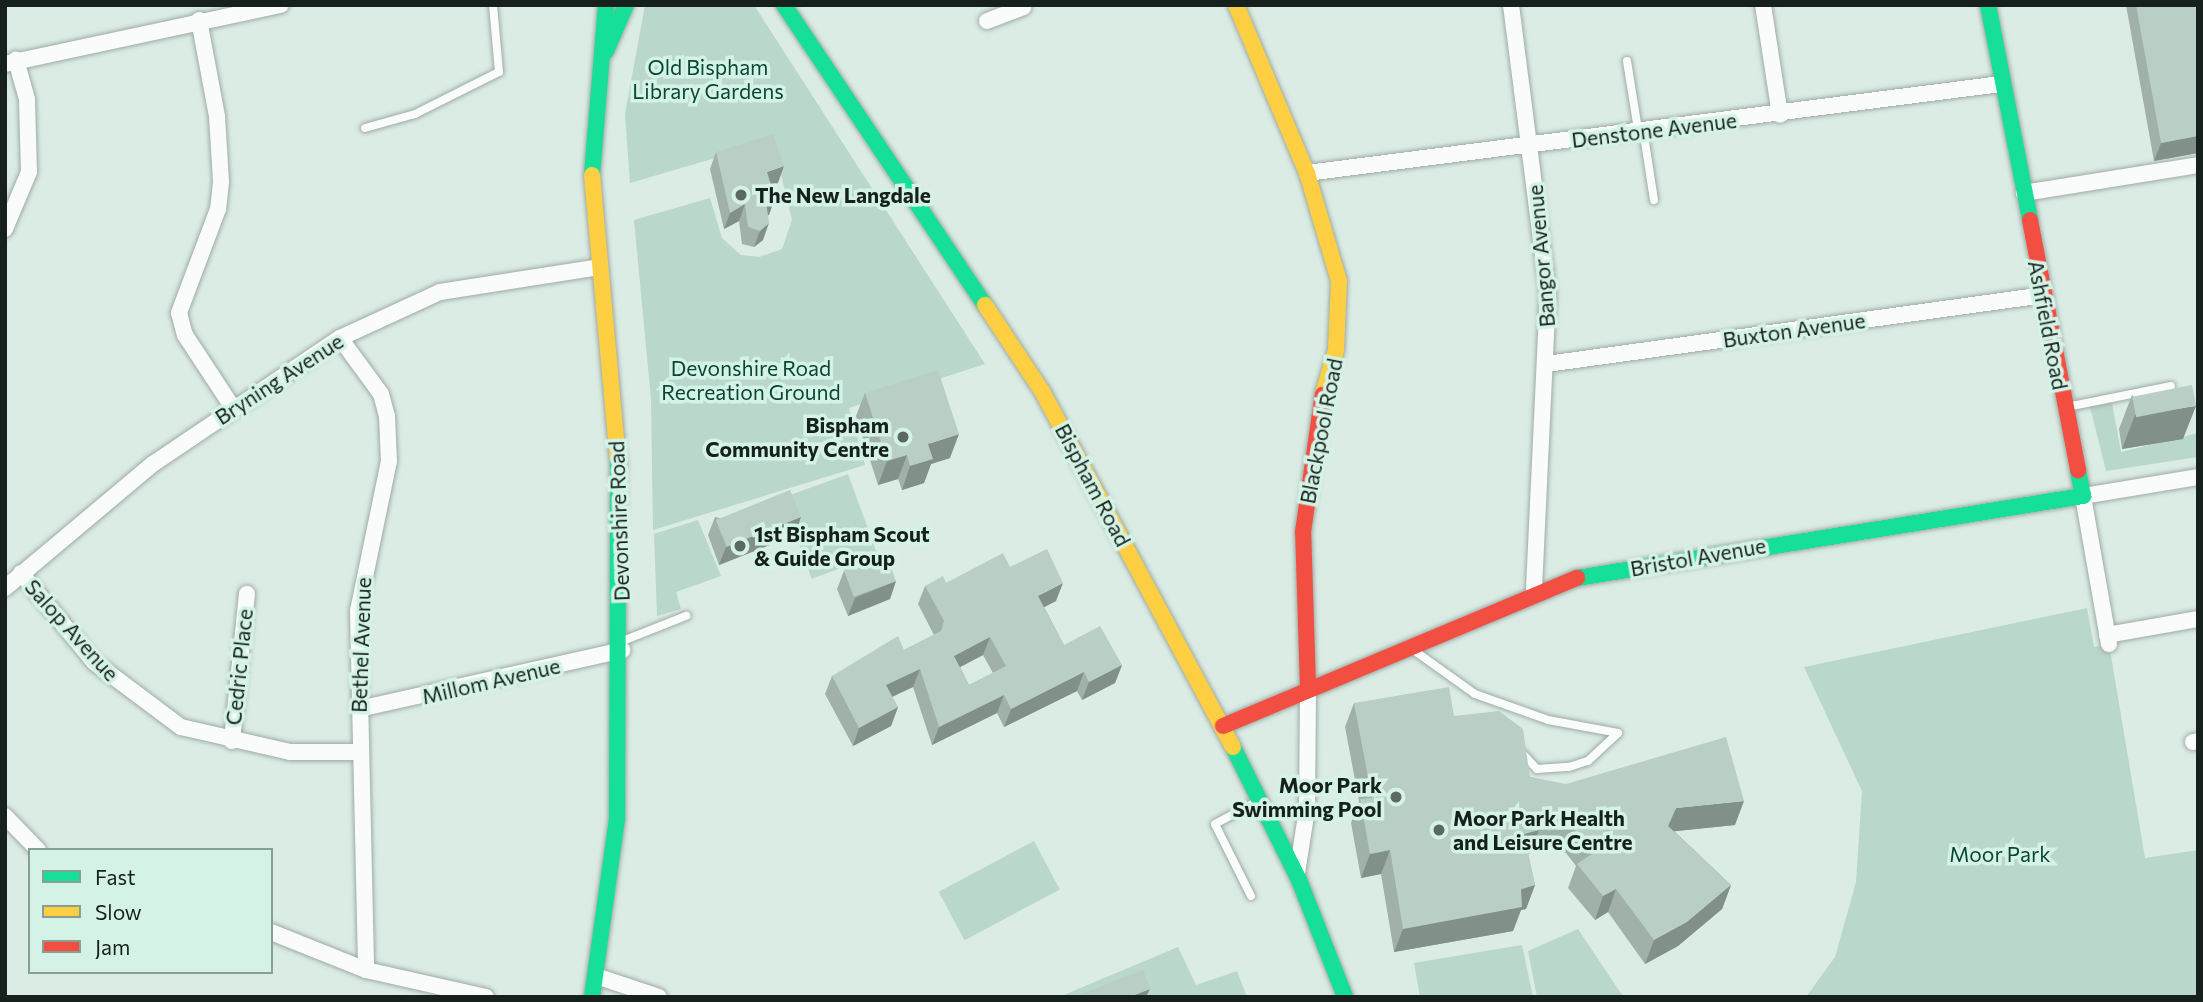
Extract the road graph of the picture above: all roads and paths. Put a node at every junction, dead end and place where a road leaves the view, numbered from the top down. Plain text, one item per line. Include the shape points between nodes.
1 (281, 5) edge
2 (493, 5) edge
3 (606, 5) edge
4 (626, 5) edge
5 (784, 5) edge
6 (1236, 5) edge
7 (1511, 5) edge
8 (1763, 5) edge
9 (1988, 5) edge
10 (1023, 7) dead end
11 (1002, 10) edge
12 (199, 20) junction
13 (987, 21) dead end
14 (1628, 61) dead end
15 (8, 63) edge
16 (599, 66) junction
17 (2001, 84) junction
18 (1780, 115) junction
19 (365, 128) dead end
20 (1640, 130) junction
21 (1531, 145) junction
22 (2198, 165) edge
23 (1307, 173) junction
24 (2024, 193) junction
25 (1654, 200) dead end
26 (5, 229) edge
27 (599, 267) junction
28 (2042, 296) junction
29 (340, 338) junction
30 (1547, 364) junction
31 (2171, 386) edge
32 (2064, 407) junction
33 (233, 408) junction
34 (2198, 477) edge
35 (2083, 496) junction
36 (21, 573) junction
37 (5, 588) edge
38 (1534, 592) junction
39 (247, 594) dead end
40 (686, 616) dead end
41 (2198, 619) edge
42 (1407, 645) junction
43 (622, 646) junction
44 (1308, 687) junction
45 (1493, 701) junction
46 (359, 709) junction
47 (1499, 713) edge
48 (1223, 726) junction
49 (1511, 737) edge
50 (232, 741) junction
51 (360, 752) junction
52 (1259, 801) junction
53 (5, 816) edge
54 (36, 848) edge
55 (1297, 876) junction
56 (1251, 897) dead end
57 (273, 933) edge
58 (366, 970) junction
59 (596, 976) junction
60 (486, 997) edge
61 (592, 997) edge
62 (659, 997) edge
63 (1345, 997) edge

1 - 12 street
2 - 19 lane via 499,72 415,114
3 - 16 main road, Devonshire Road
4 - 16 main road, Devonshire Road
5 - 48 main road, Bispham Road via 1042,391
6 - 23 main road, Blackpool Road
7 - 21 street, Bangor Avenue
8 - 18 street
9 - 17 main road, Ashfield Road
10 - 11 street
11 - 13 street
12 - 15 street
12 - 33 street via 217,116 221,182 218,209 179,313 185,335
14 - 20 lane
15 - 26 street via 27,99 29,172
16 - 27 main road, Devonshire Road via 591,168
17 - 18 street, Denstone Avenue
17 - 24 main road, Ashfield Road
18 - 20 street, Denstone Avenue
20 - 21 street, Denstone Avenue
20 - 25 lane
21 - 23 street, Denstone Avenue
21 - 30 street, Bangor Avenue via 1548,292
22 - 24 street
23 - 44 main road, Blackpool Road via 1332,248 1340,321 1303,532
24 - 28 main road, Ashfield Road
27 - 29 street, Bryning Avenue via 440,292
27 - 43 main road, Devonshire Road via 618,448
28 - 30 street, Buxton Avenue
28 - 32 main road, Ashfield Road
29 - 33 street, Bryning Avenue
29 - 46 street, Bethel Avenue via 381,394 387,416 389,461 358,611
30 - 38 street, Bangor Avenue
31 - 32 lane
32 - 35 main road, Ashfield Road
33 - 36 street, Bryning Avenue via 134,479
34 - 35 street, Bristol Avenue
35 - 38 main road, Bristol Avenue via 1578,577
35 - 41 street, Ashfield Road via 2108,639
36 - 37 street, Bryning Avenue
36 - 50 street, Salop Avenue via 111,677 181,727
38 - 42 main road, Bristol Avenue
39 - 50 street, Cedric Place
40 - 43 lane
42 - 44 main road, Bristol Avenue
42 - 45 lane via 1453,683
43 - 46 street, Millom Avenue
43 - 59 main road, Devonshire Road via 617,818
44 - 48 main road, Bristol Avenue
44 - 55 street, Blackpool Road via 1307,809
45 - 47 lane
45 - 49 lane via 1618,733 1588,761 1538,769
46 - 51 street, Bethel Avenue
48 - 52 main road, Bispham Road
50 - 51 street, Salop Avenue via 290,752
51 - 58 street, Bethel Avenue
52 - 55 main road, Bispham Road
52 - 56 lane via 1215,824
53 - 54 street
55 - 63 main road, Bispham Road
57 - 58 street
58 - 60 street
59 - 61 main road, Devonshire Road
59 - 62 street

